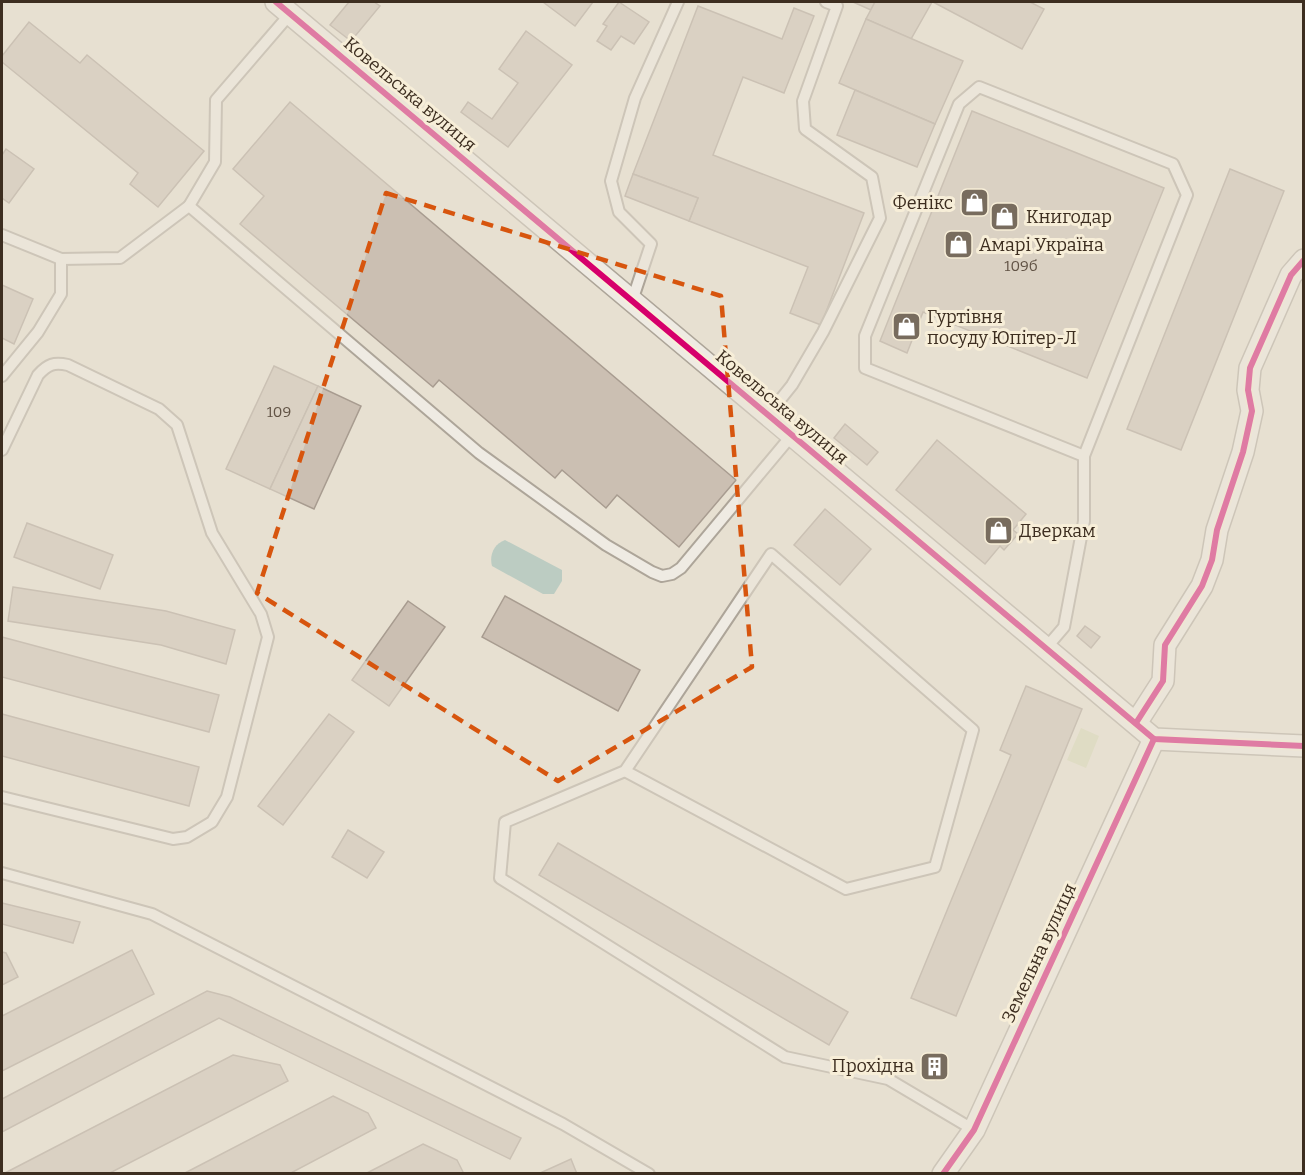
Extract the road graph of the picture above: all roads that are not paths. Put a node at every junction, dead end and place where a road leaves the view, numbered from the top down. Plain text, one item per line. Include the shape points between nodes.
1 (678, 2) edge
2 (826, 2) edge
3 (283, 8) edge
4 (189, 206) junction
5 (2, 235) edge
6 (61, 259) junction
7 (1304, 260) edge
8 (632, 301) junction
9 (2, 376) edge
10 (768, 415) junction
11 (792, 435) junction
12 (2, 450) edge
13 (1084, 456) junction
14 (1047, 648) junction
15 (1136, 723) junction
16 (1154, 739) junction
17 (1304, 746) edge
18 (625, 771) junction
19 (2, 797) edge
20 (2, 873) edge
21 (974, 1130) junction
22 (649, 1173) edge
23 (943, 1173) edge

1 - 8 lane via 635,98 611,181 619,212 651,244
2 - 10 lane via 837,6 803,101 806,129 872,177 880,218 823,333 792,385
3 - 4 lane via 216,100 215,162
3 - 8 street, Ковельська вулиця
4 - 6 lane via 120,258
4 - 11 lane via 479,453 606,545 652,573 662,576 681,568
5 - 6 lane
6 - 9 lane via 61,294 38,332
7 - 15 street via 1292,275 1250,368 1248,390 1252,411 1212,560 1202,586 1165,645 1163,681
8 - 10 street, Ковельська вулиця
10 - 11 street, Ковельська вулиця
11 - 14 street, Ковельська вулиця
12 - 19 lane via 38,375 46,366 57,363 169,416 182,436 212,533 261,614 268,637 227,797 221,811 201,831 187,837 159,837
13 - 13 lane via 1187,195 1173,165 979,87 959,104 865,336 865,368
13 - 14 lane via 1084,521 1064,627
14 - 15 street, Ковельська вулиця
15 - 16 street, Ковельська вулиця
16 - 17 street
16 - 21 street, Земельна вулиця
18 - 18 lane via 771,554 973,730 935,867 846,890
18 - 21 lane via 506,822 500,878 785,1057 888,1079
20 - 22 lane via 152,914 563,1124
21 - 23 street, Земельна вулиця

